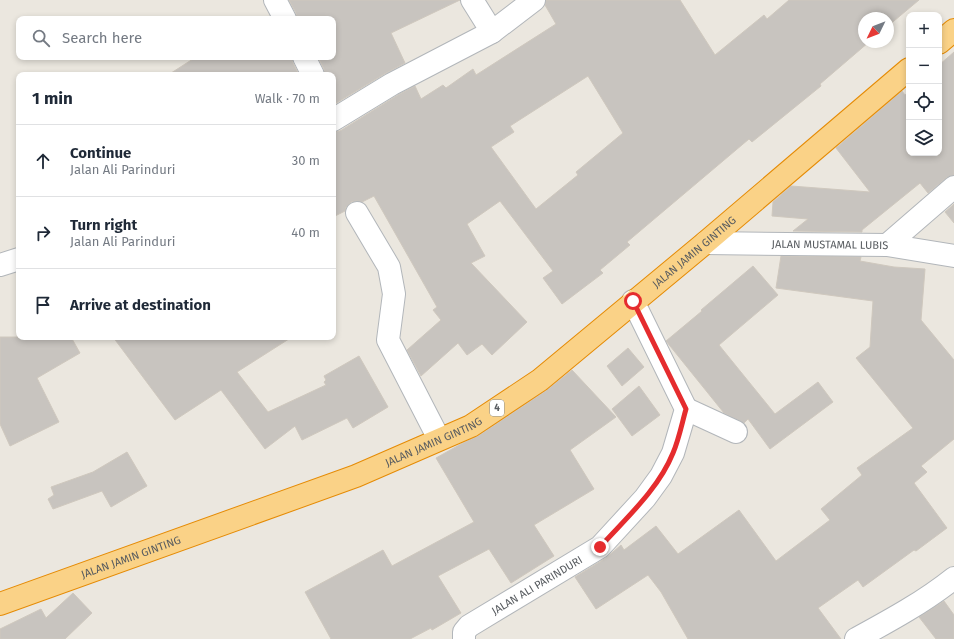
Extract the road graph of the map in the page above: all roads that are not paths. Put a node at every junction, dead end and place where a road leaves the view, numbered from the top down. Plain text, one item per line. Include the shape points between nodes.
1 (275, 0) edge
2 (472, 0) edge
3 (534, 0) edge
4 (283, 16) edge
5 (954, 30) edge
6 (492, 32) junction
7 (942, 40) edge
8 (306, 60) edge
9 (312, 72) edge
10 (906, 72) edge
11 (336, 117) edge
12 (954, 187) edge
13 (357, 213) dead end
14 (705, 243) junction
15 (887, 245) junction
16 (954, 256) edge
17 (16, 260) edge
18 (0, 265) edge
19 (633, 301) junction
20 (686, 409) junction
21 (736, 432) dead end
22 (439, 439) junction
23 (954, 578) edge
24 (0, 604) edge
25 (464, 639) edge
26 (856, 639) edge

1 - 4 street
2 - 6 street
3 - 6 street
5 - 7 highway
6 - 11 street via 392,84
8 - 9 street
10 - 14 highway, JALAN JAMIN GINTING / 4
12 - 15 street
13 - 22 street via 390,267 394,294 388,340
14 - 15 street, JALAN MUSTAMAL LUBIS
14 - 19 highway, JALAN JAMIN GINTING / 4
15 - 16 street, JALAN MUSTAMAL LUBIS
17 - 18 street
19 - 20 street
19 - 22 highway, JALAN JAMIN GINTING / 4 via 540,380 471,426
20 - 21 street
20 - 25 street, JALAN ALI PARINDURI via 673,453 661,476 645,498 600,547 469,626 464,632
22 - 24 highway, JALAN JAMIN GINTING / 4 via 356,476
23 - 26 street

